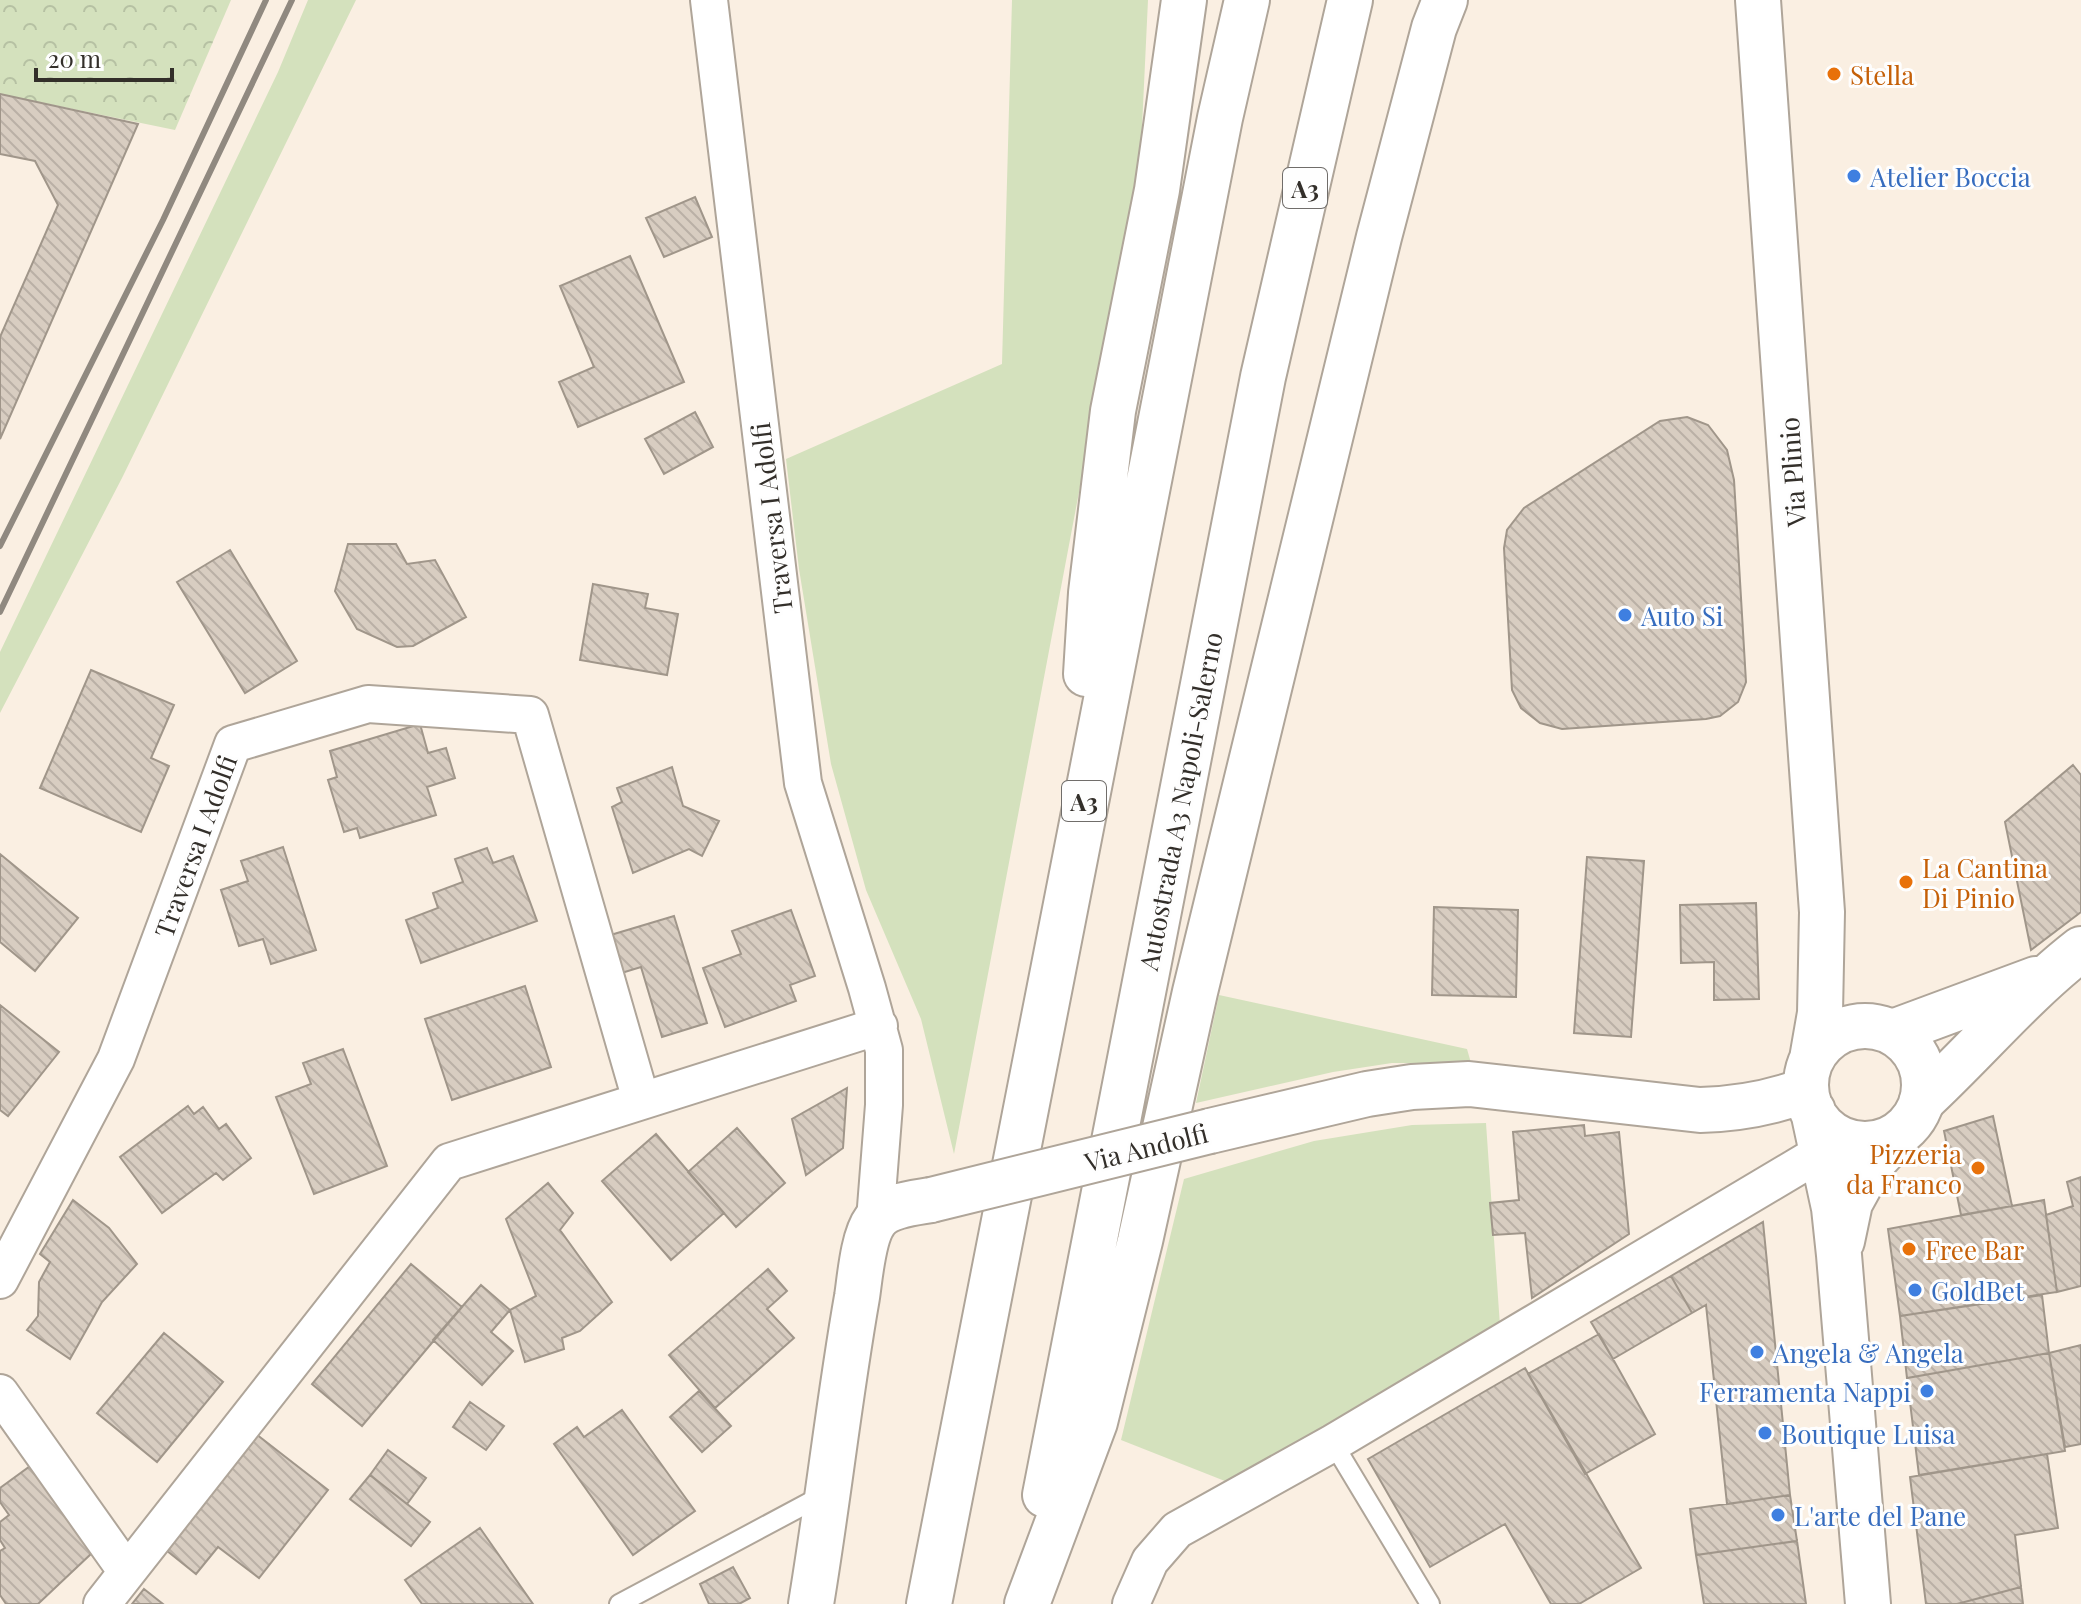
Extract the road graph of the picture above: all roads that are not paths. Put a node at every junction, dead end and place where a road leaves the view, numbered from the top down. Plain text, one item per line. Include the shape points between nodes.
1 (709, 0) edge
2 (1184, 0) edge
3 (1247, 0) edge
4 (1350, 0) edge
5 (1445, 0) edge
6 (1755, 11) edge
7 (1075, 848) junction
8 (1822, 912) junction
9 (2065, 961) edge
10 (879, 1026) junction
11 (1886, 1029) junction
12 (641, 1100) junction
13 (1813, 1103) junction
14 (1910, 1118) junction
15 (875, 1220) junction
16 (1839, 1255) junction
17 (0, 1280) edge
18 (0, 1393) edge
19 (1333, 1443) junction
20 (829, 1492) junction
21 (127, 1572) junction
22 (102, 1604) edge
23 (619, 1604) edge
24 (811, 1604) edge
25 (929, 1604) edge
26 (1025, 1604) edge
27 (1131, 1604) edge
28 (1430, 1604) edge
29 (1868, 1604) edge

1 - 10 street, Traversa I Adolfi via 803,783
2 - 7 main road via 1157,190 1113,411 1091,593
3 - 7 main road, A3
4 - 26 main road, Autostrada A3 Napoli-Salerno / A3 via 1263,377
5 - 26 main road via 1376,252 1095,1422
6 - 8 main road, Via Plinio
7 - 25 main road, A3
8 - 11 main road, Via Plinio via 1833,962 1851,997
8 - 13 main road, Via Plinio
9 - 11 main road
9 - 14 main road
10 - 12 street
10 - 15 street, Traversa I Adolfi via 885,1083
11 - 13 main road via 1858,1025 1823,1043
11 - 14 main road, Via Plinio via 1909,1045 1920,1061 1924,1081
12 - 17 street, Traversa I Adolfi via 530,715 368,704 233,744 116,1059
12 - 21 street via 449,1162
13 - 14 main road via 1822,1125 1851,1142 1883,1142
13 - 15 main road, Via Andolfi, bridge via 1700,1110 1469,1084 1412,1087 1331,1101 902,1206
13 - 16 main road, Via Plinio
13 - 19 street
14 - 16 main road, Via Plinio via 1872,1163 1850,1203
15 - 20 main road via 854,1315
16 - 29 main road, Via Plinio
18 - 21 street
19 - 27 street via 1177,1530 1150,1561
19 - 28 lane
20 - 23 lane
20 - 24 main road
21 - 22 street

